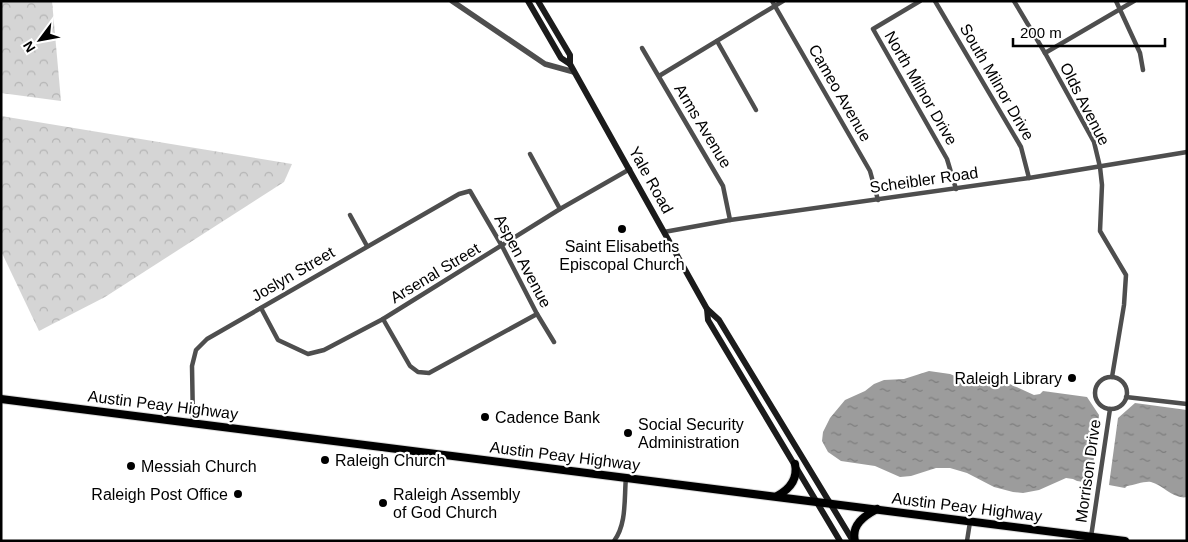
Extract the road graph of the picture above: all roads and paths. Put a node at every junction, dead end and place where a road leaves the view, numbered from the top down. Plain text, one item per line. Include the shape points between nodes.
1 (452, 1) edge
2 (528, 1) edge
3 (538, 1) edge
4 (783, 1) edge
5 (920, 1) edge
6 (935, 1) edge
7 (1014, 1) edge
8 (1116, 1) edge
9 (1134, 1) edge
10 (774, 4) edge
11 (1121, 8) junction
12 (717, 41) junction
13 (642, 48) dead end
14 (1045, 53) junction
15 (570, 64) junction
16 (1143, 70) dead end
17 (574, 72) junction
18 (659, 76) junction
19 (756, 110) dead end
20 (1187, 152) edge
21 (530, 154) dead end
22 (1100, 167) junction
23 (630, 169) junction
24 (1029, 178) junction
25 (956, 189) junction
26 (470, 191) joint
27 (878, 200) junction
28 (560, 209) junction
29 (350, 215) dead end
30 (730, 220) junction
31 (664, 232) junction
32 (367, 246) junction
33 (502, 246) junction
34 (261, 308) junction
35 (707, 309) junction
36 (537, 314) junction
37 (383, 318) junction
38 (554, 342) dead end
39 (1112, 377) junction
40 (1126, 397) junction
41 (1, 399) edge
42 (1187, 404) edge
43 (1110, 409) junction
44 (193, 422) junction
45 (795, 464) junction
46 (626, 478) junction
47 (777, 496) junction
48 (817, 501) junction
49 (830, 503) junction
50 (877, 509) junction
51 (970, 522) junction
52 (1091, 536) junction
53 (614, 541) edge
54 (840, 541) edge
55 (854, 541) edge
56 (967, 541) edge
57 (1125, 541) edge

1 - 17 street via 545,64
2 - 15 main road, Yale Road via 561,58
3 - 15 main road, Yale Road via 570,55
4 - 10 street
5 - 25 street, North Milnor Drive via 873,30 947,159
6 - 24 street, South Milnor Drive via 1021,147
7 - 14 street, Olds Avenue
8 - 11 street
9 - 11 street
10 - 12 street
10 - 27 street, Cameo Avenue via 870,171
11 - 14 street
11 - 16 street via 1140,54
12 - 18 street
12 - 19 street
13 - 18 street, Arms Avenue
14 - 22 street, Olds Avenue via 1094,142
15 - 17 main road, Yale Road
17 - 23 main road, Yale Road
18 - 30 street, Arms Avenue via 724,186
20 - 22 street, Scheibler Road
21 - 28 street
22 - 24 street, Scheibler Road
22 - 39 street via 1100,230 1126,275
23 - 28 street, Arsenal Street
23 - 31 main road, Yale Road
24 - 25 street, Scheibler Road
25 - 27 street, Scheibler Road
26 - 32 street, Joslyn Street via 459,194
26 - 33 street, Aspen Avenue
27 - 30 street, Scheibler Road
28 - 33 street, Arsenal Street
29 - 32 street
30 - 31 street, Scheibler Road
31 - 35 main road, Yale Road
32 - 34 street, Joslyn Street
33 - 36 street, Aspen Avenue
33 - 37 street, Arsenal Street
34 - 37 street, Arsenal Street via 278,340 308,354 324,350
34 - 44 street, Joslyn Street via 207,339 196,350 192,366
35 - 45 main road, Yale Road via 708,320
35 - 49 main road, Yale Road via 719,320
36 - 37 street via 429,373 418,372 410,366
36 - 38 street, Aspen Avenue
39 - 40 street via 1125,386
39 - 43 street via 1102,379 1095,392 1097,402
40 - 42 street
40 - 43 street via 1120,406
41 - 44 main road, Austin Peay Highway
43 - 52 street, Morrison Drive
44 - 46 main road, Austin Peay Highway
45 - 47 main road via 795,479
45 - 48 main road, Yale Road
46 - 47 main road, Austin Peay Highway
46 - 53 street via 623,520
47 - 48 main road, Austin Peay Highway
48 - 49 main road, Austin Peay Highway
48 - 54 main road, Yale Road
49 - 50 main road, Austin Peay Highway
49 - 55 main road, Yale Road
50 - 51 main road, Austin Peay Highway
50 - 55 main road via 857,525
51 - 52 main road, Austin Peay Highway
51 - 56 street
52 - 57 main road, Austin Peay Highway

